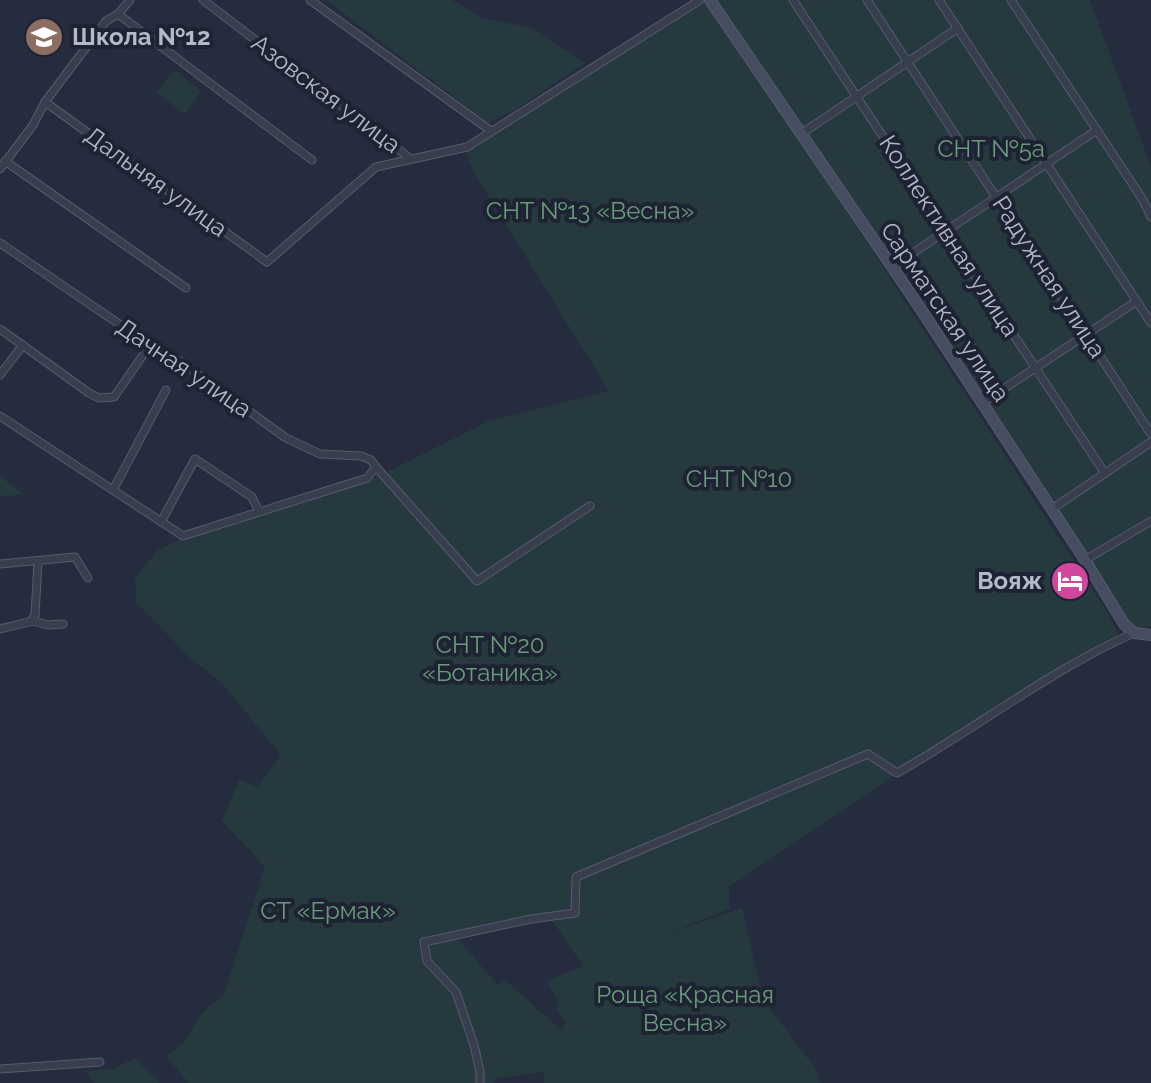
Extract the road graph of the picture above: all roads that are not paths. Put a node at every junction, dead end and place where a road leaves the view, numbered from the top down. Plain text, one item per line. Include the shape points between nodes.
1 (130, 0) edge
2 (203, 0) edge
3 (310, 0) edge
4 (700, 0) edge
5 (710, 0) edge
6 (793, 0) edge
7 (867, 0) edge
8 (939, 0) edge
9 (1011, 0) edge
10 (118, 14) junction
11 (958, 28) junction
12 (908, 62) junction
13 (857, 96) junction
14 (45, 102) junction
15 (1097, 130) junction
16 (491, 131) junction
17 (801, 134) junction
18 (411, 159) junction
19 (312, 160) dead end
20 (5, 161) junction
21 (1047, 164) junction
22 (0, 169) edge
23 (996, 197) junction
24 (1151, 217) edge
25 (945, 231) junction
26 (0, 243) edge
27 (892, 267) junction
28 (186, 288) dead end
29 (1137, 301) junction
30 (1151, 323) edge
31 (0, 329) edge
32 (1086, 334) junction
33 (23, 345) junction
34 (150, 345) junction
35 (1035, 368) junction
36 (0, 375) edge
37 (166, 390) dead end
38 (982, 403) junction
39 (0, 416) edge
40 (1151, 434) edge
41 (1151, 442) edge
42 (376, 467) junction
43 (1104, 472) junction
44 (113, 490) junction
45 (590, 506) dead end
46 (1052, 509) junction
47 (259, 512) junction
48 (1151, 521) edge
49 (161, 522) junction
50 (1085, 560) junction
51 (38, 562) junction
52 (0, 564) edge
53 (88, 578) dead end
54 (29, 623) junction
55 (63, 624) dead end
56 (0, 629) edge
57 (1134, 633) junction
58 (1151, 635) edge
59 (100, 1062) dead end
60 (0, 1069) edge
61 (480, 1083) edge

1 - 10 street
2 - 18 street, Азовская улица
3 - 16 street
4 - 16 street
5 - 17 main road, Сарматская улица
6 - 13 street, Коллективная улица
7 - 12 street, Радужная улица
8 - 11 street
9 - 15 street
10 - 14 street via 106,21
10 - 19 street
11 - 12 street
11 - 21 street
12 - 13 street
12 - 23 street, Радужная улица
13 - 17 street
13 - 25 street, Коллективная улица
14 - 18 street, Дальняя улица via 267,262 376,167
14 - 20 street
15 - 21 street
15 - 24 street
16 - 18 street via 467,147
17 - 27 main road, Сарматская улица
20 - 22 street
20 - 28 street
21 - 23 street
21 - 29 street
23 - 25 street
23 - 32 street, Радужная улица
25 - 27 street
25 - 35 street, Коллективная улица
26 - 34 street, Дачная улица
27 - 38 main road, Сарматская улица
29 - 30 street
29 - 32 street
31 - 33 street
32 - 35 street
32 - 40 street, Радужная улица
33 - 34 street via 89,393 107,399 119,391
33 - 36 street
34 - 42 street, Дачная улица via 286,438 320,454 361,456
35 - 38 street
35 - 43 street, Коллективная улица
37 - 44 street
38 - 46 main road, Сарматская улица
39 - 44 street
41 - 43 street
42 - 45 street via 477,581
42 - 47 street via 367,478
43 - 46 street
44 - 49 street
46 - 50 main road, Сарматская улица
47 - 49 street via 183,536
47 - 49 street via 252,497 195,459
48 - 50 street
50 - 57 main road, Сарматская улица
51 - 52 street
51 - 53 street via 75,557
51 - 54 street via 35,615
54 - 55 street
54 - 56 street
57 - 58 main road
57 - 61 street via 1094,651 897,773 868,754 576,877 575,913 424,942 427,961 456,992
59 - 60 street

